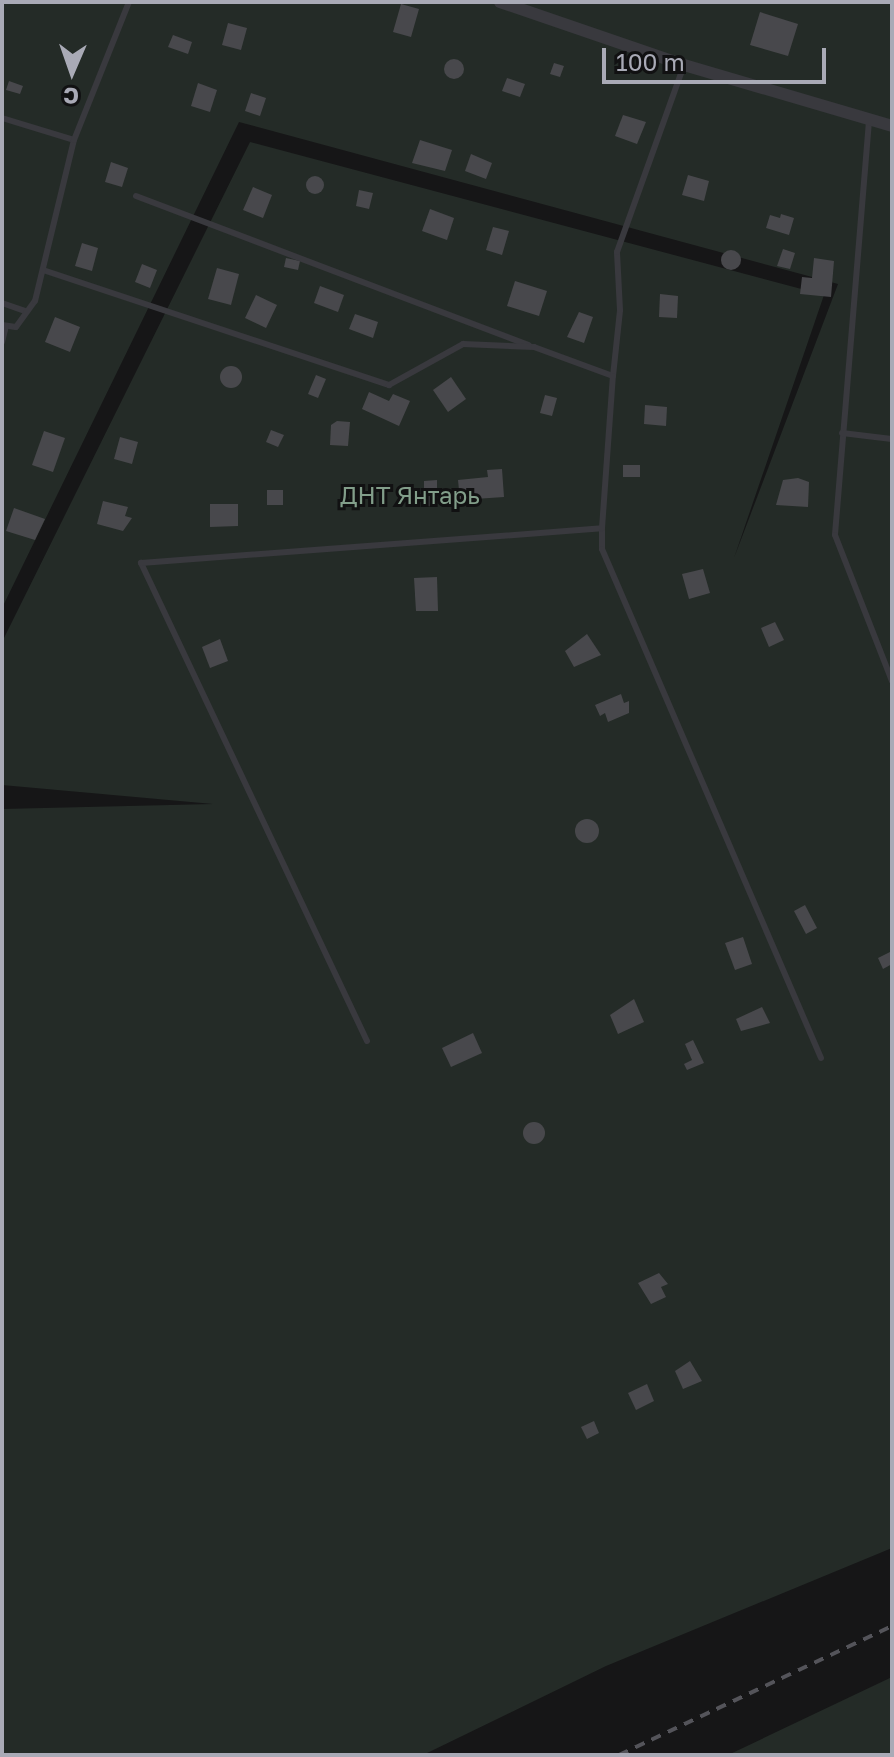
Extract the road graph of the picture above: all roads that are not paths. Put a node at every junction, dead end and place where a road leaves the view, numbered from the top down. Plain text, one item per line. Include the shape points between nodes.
1 (129, 2) edge
2 (500, 2) edge
3 (684, 65) junction
4 (2, 118) edge
5 (869, 120) junction
6 (892, 126) edge
7 (74, 140) junction
8 (136, 196) dead end
9 (43, 270) junction
10 (2, 303) edge
11 (25, 311) junction
12 (4, 326) edge
13 (2, 342) edge
14 (534, 347) junction
15 (613, 376) junction
16 (842, 433) junction
17 (892, 439) edge
18 (602, 528) junction
19 (892, 656) edge
20 (882, 660) junction
21 (892, 681) edge
22 (367, 1041) dead end
23 (821, 1058) dead end

1 - 7 lane
2 - 3 street
3 - 5 street
3 - 15 lane via 617,252 620,310
4 - 7 lane
5 - 6 street
5 - 16 lane
7 - 9 lane
8 - 14 lane
9 - 11 lane via 35,301
9 - 14 lane via 389,385 463,344
10 - 11 lane
11 - 12 lane via 16,327
12 - 13 lane
14 - 15 lane
15 - 18 lane
16 - 17 lane
16 - 20 lane via 835,535
18 - 22 lane via 141,563
18 - 23 lane via 602,549
19 - 20 lane
20 - 21 lane

